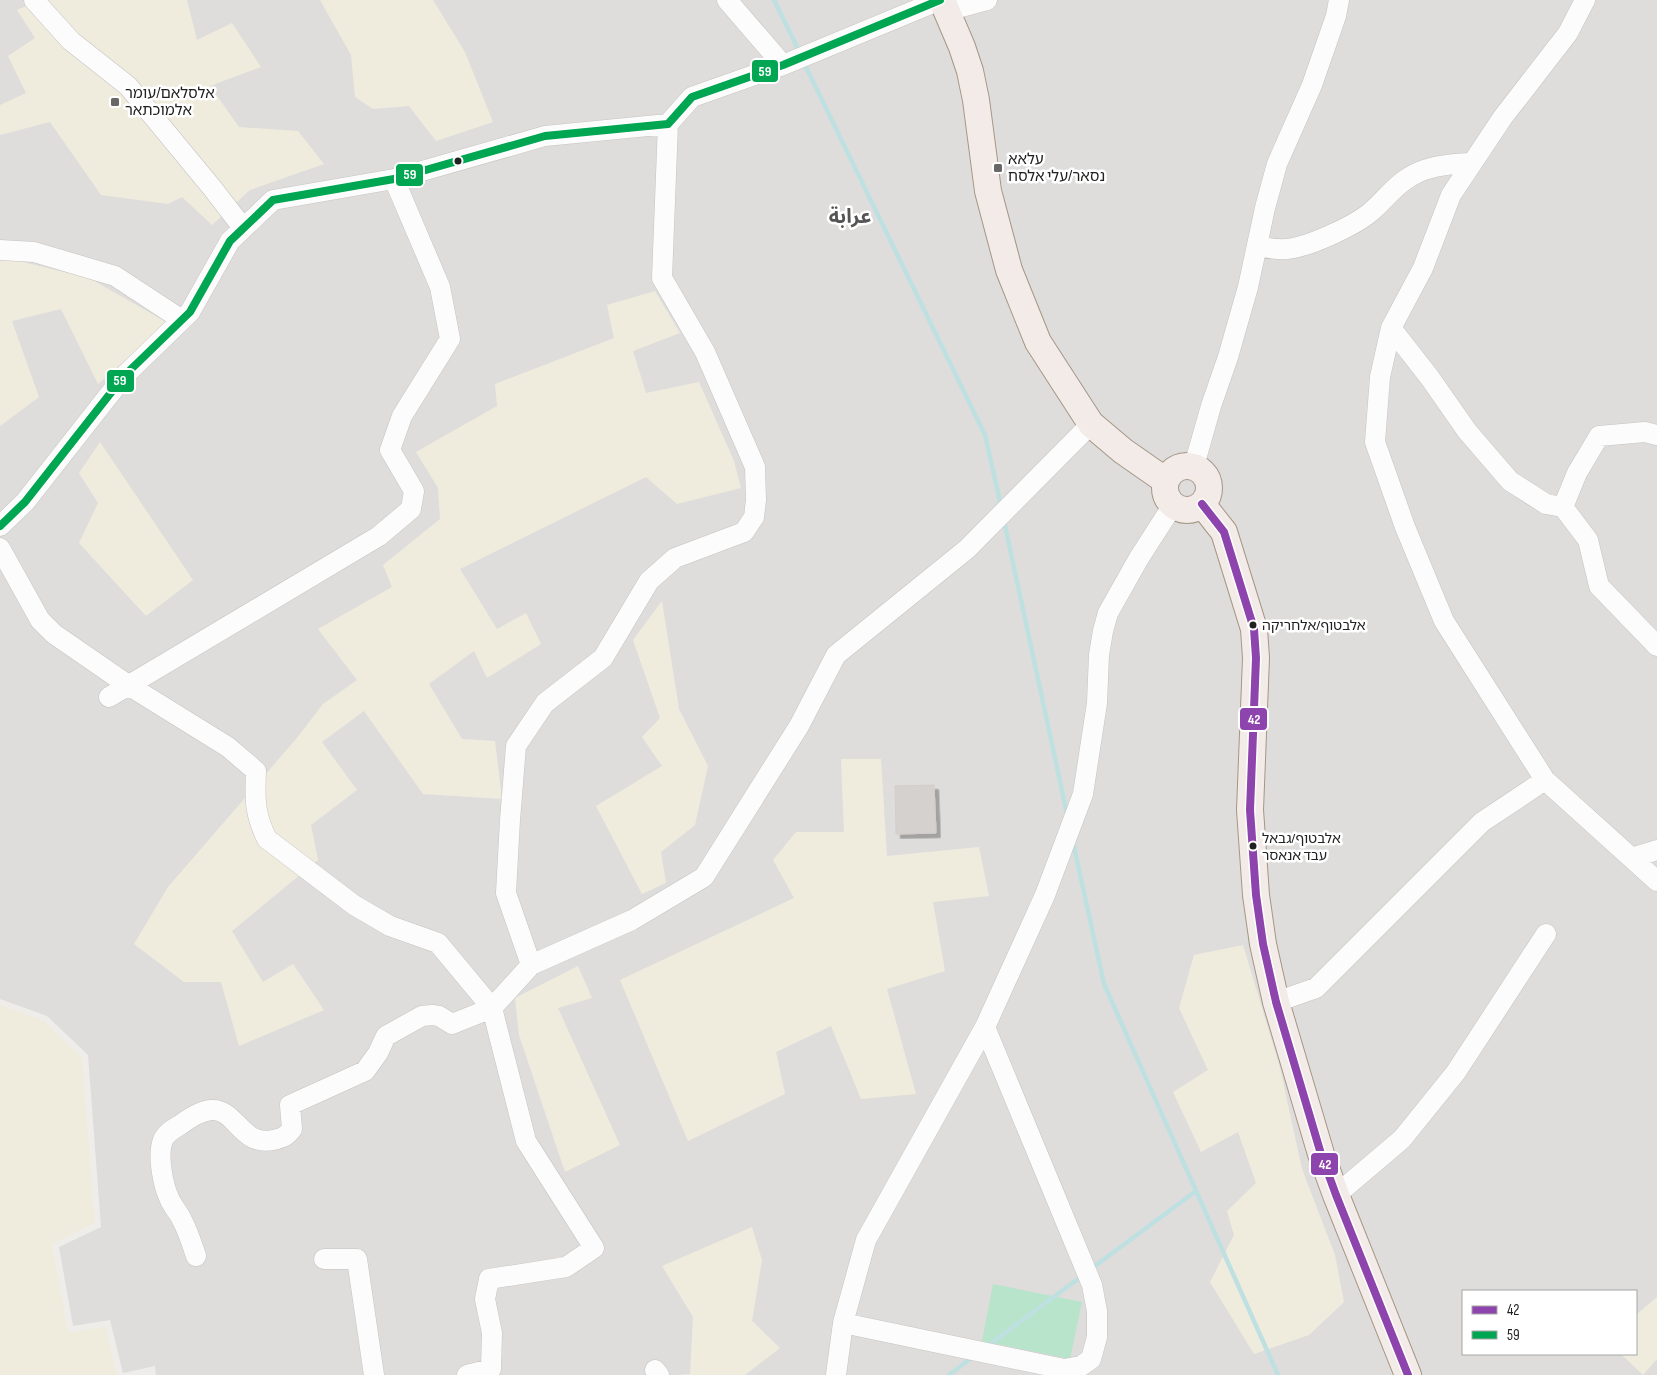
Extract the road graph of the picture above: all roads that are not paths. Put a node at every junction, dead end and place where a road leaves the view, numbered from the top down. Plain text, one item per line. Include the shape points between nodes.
1 (34, 0) edge
2 (727, 0) edge
3 (987, 0) edge
4 (1339, 0) edge
5 (1585, 0) edge
6 (943, 4) edge
7 (783, 65) junction
8 (668, 124) junction
9 (1472, 163) junction
10 (394, 179) junction
11 (244, 228) junction
12 (1257, 246) junction
13 (0, 250) edge
14 (182, 320) junction
15 (1391, 328) junction
16 (1091, 424) junction
17 (1657, 435) edge
18 (1194, 466) junction
19 (1170, 493) junction
20 (1202, 504) junction
21 (1563, 507) junction
22 (0, 526) edge
23 (0, 548) edge
24 (1657, 646) edge
25 (128, 685) junction
26 (109, 697) dead end
27 (1545, 780) junction
28 (1657, 850) edge
29 (1632, 858) junction
30 (1657, 881) edge
31 (1546, 934) dead end
32 (530, 965) junction
33 (1276, 1002) junction
34 (492, 1008) junction
35 (985, 1027) junction
36 (1336, 1195) junction
37 (196, 1256) dead end
38 (324, 1258) dead end
39 (843, 1323) junction
40 (491, 1372) edge
41 (374, 1375) edge
42 (467, 1375) edge
43 (836, 1375) edge
44 (1408, 1375) edge

1 - 11 street via 71,41 128,86
2 - 7 street
3 - 6 street
4 - 12 street via 1312,85 1277,164
5 - 9 street via 1568,33 1502,118
6 - 7 street
6 - 16 main road via 970,70 988,191 1009,270 1038,342
7 - 8 street via 692,97
8 - 10 street via 545,136
8 - 32 street via 662,278 705,352 754,467 754,517 744,532 675,558 649,580 603,658 545,703 516,746 506,893
9 - 12 street via 1419,172 1397,185 1373,210 1320,239 1289,249
9 - 15 street via 1451,195 1423,268
10 - 11 street via 273,200
10 - 25 street via 440,287 450,339 402,416 390,450 414,491 411,510 379,536
11 - 14 street via 230,241 190,312
12 - 18 street via 1233,340
13 - 14 street via 34,252 114,276
14 - 22 street via 124,376 25,502
15 - 21 street via 1467,431 1510,481 1546,504
15 - 27 street via 1380,377 1375,442 1405,527 1444,621
16 - 19 main road
16 - 32 street via 967,549 836,655 799,726 704,877 632,920
17 - 21 street via 1645,432 1599,436 1577,473
18 - 19 main road via 1180,466 1174,470
18 - 20 main road via 1205,474 1210,486 1207,499
19 - 20 main road via 1179,508 1191,510
19 - 35 street via 1139,558 1108,612 1099,655 1097,703 1083,794 1045,895
20 - 33 main road via 1224,532 1254,629 1256,658 1250,810 1256,895
21 - 24 street via 1588,540 1599,586
23 - 25 street via 40,620 54,634
25 - 26 street
25 - 34 street via 194,724 256,771 255,803 259,823 267,839 354,905 390,926 438,943
27 - 29 street
27 - 33 street via 1482,822 1316,988
28 - 29 street
29 - 30 street
31 - 36 street via 1456,1072 1402,1138
32 - 34 street
33 - 36 main road
34 - 37 street via 452,1024 439,1016 422,1016 386,1036 365,1071 290,1105 292,1129 285,1138 267,1142 257,1140 226,1114 210,1110 171,1131 163,1140 160,1154 163,1178 169,1200 183,1220
34 - 40 street via 526,1141 594,1248 566,1267 488,1279 485,1299 492,1333
35 - 39 street via 866,1240
35 - 39 street via 1092,1285 1097,1337 1091,1359 1081,1366 1064,1369
36 - 44 main road
38 - 41 street via 357,1258
39 - 43 street
40 - 42 street

